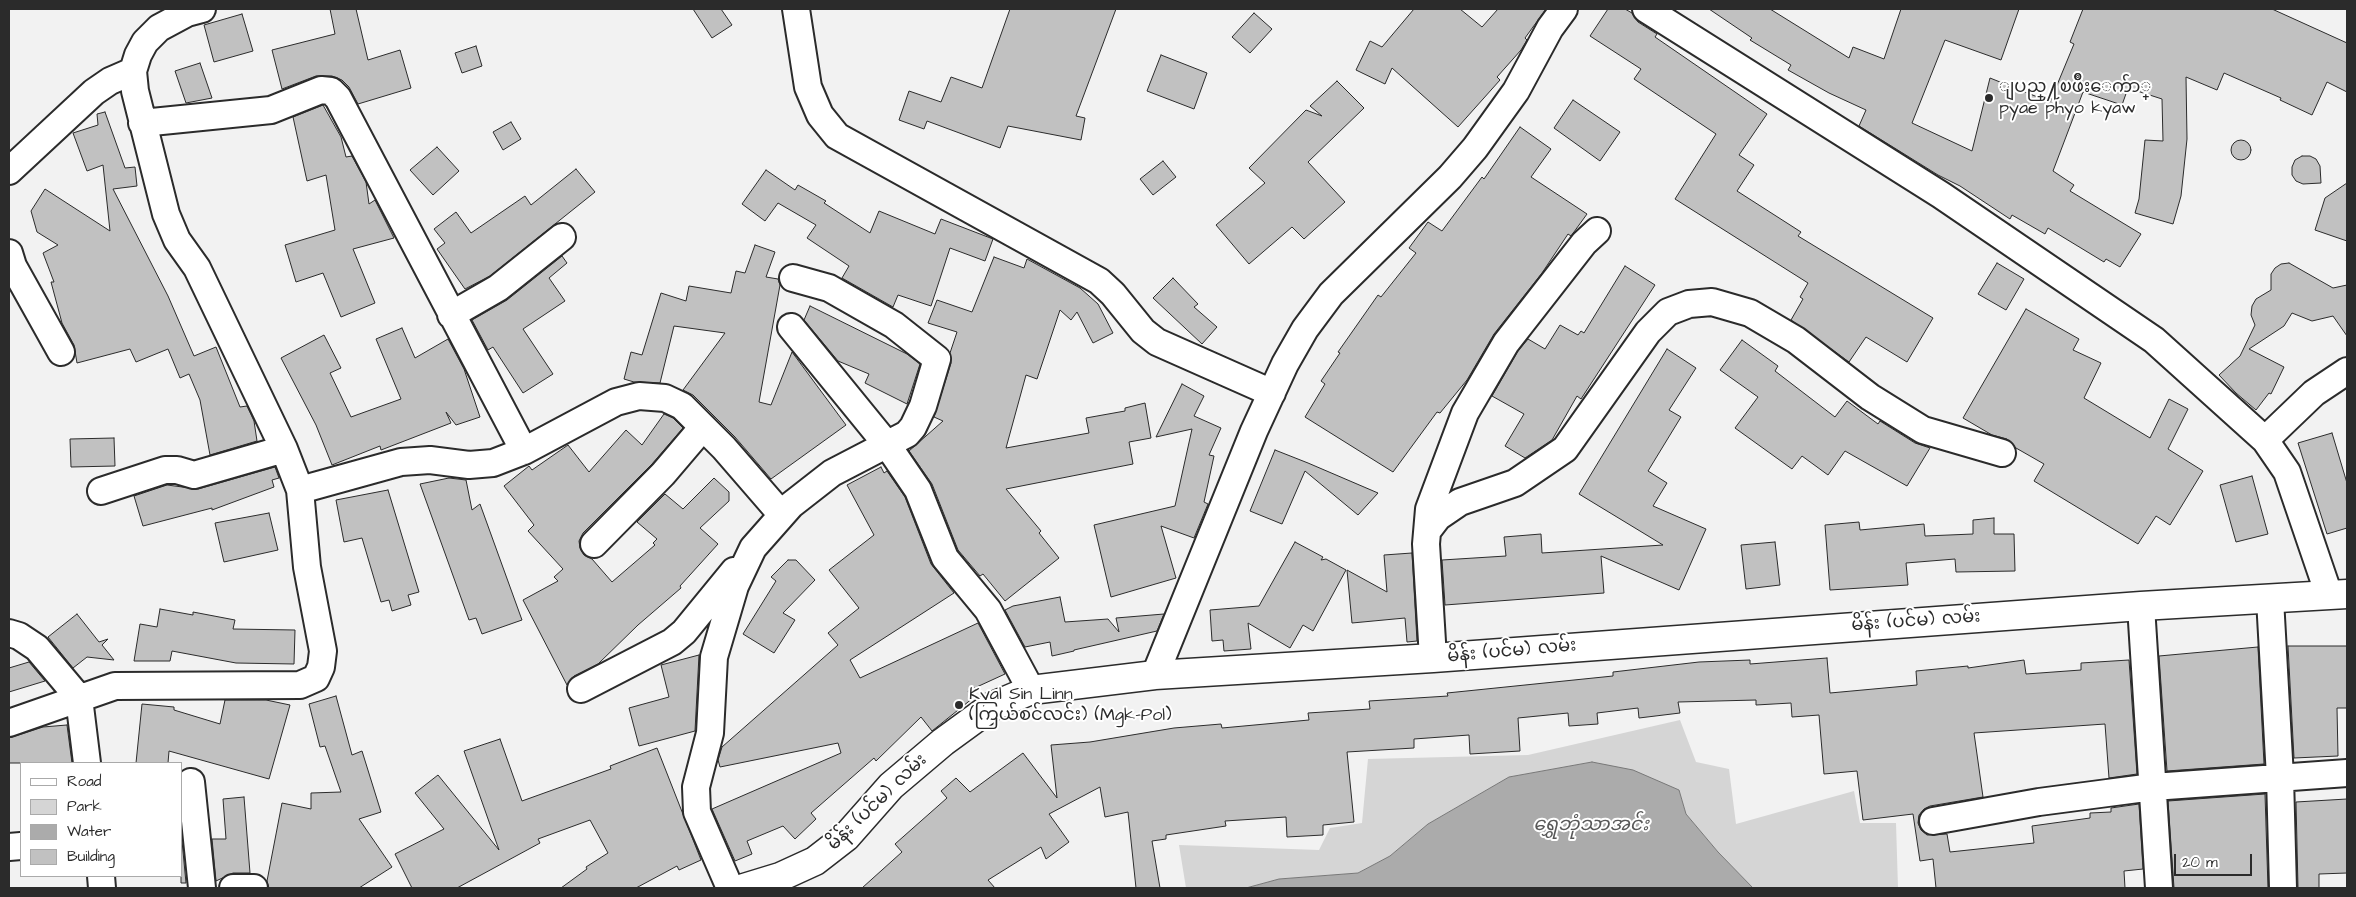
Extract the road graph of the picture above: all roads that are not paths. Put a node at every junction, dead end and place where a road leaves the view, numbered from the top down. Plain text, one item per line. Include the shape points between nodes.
1 (202, 9) edge
2 (796, 9) edge
3 (1564, 9) edge
4 (1646, 9) edge
5 (133, 71) junction
6 (142, 123) junction
7 (9, 173) edge
8 (1597, 231) dead end
9 (562, 237) dead end
10 (9, 253) edge
11 (793, 278) dead end
12 (451, 315) junction
13 (791, 327) dead end
14 (61, 352) dead end
15 (2347, 371) edge
16 (1272, 393) junction
17 (703, 427) junction
18 (2265, 440) junction
19 (888, 446) junction
20 (284, 450) junction
21 (524, 451) junction
22 (2002, 452) dead end
23 (100, 490) dead end
24 (300, 490) junction
25 (782, 515) junction
26 (1428, 530) junction
27 (594, 544) dead end
28 (753, 548) junction
29 (2338, 595) edge
30 (2270, 599) junction
31 (2141, 606) junction
32 (9, 633) edge
33 (1433, 658) junction
34 (1155, 675) junction
35 (581, 689) dead end
36 (1031, 690) junction
37 (80, 698) junction
38 (9, 723) edge
39 (87, 762) edge
40 (2347, 773) edge
41 (2280, 777) junction
42 (191, 782) dead end
43 (2153, 787) junction
44 (1933, 821) dead end
45 (202, 888) edge
46 (233, 888) edge
47 (254, 888) edge
48 (730, 888) edge
49 (744, 888) edge
50 (2159, 888) edge
51 (2283, 888) edge

1 - 5 street via 186,13 159,28 138,55
2 - 16 street via 808,87 820,115 837,136 1092,276 1157,342
3 - 16 street via 1516,91 1475,148 1332,294 1305,329
4 - 18 street via 1941,196 2154,340
5 - 6 street
5 - 7 street via 94,92
6 - 12 street via 272,110 321,90 331,91 338,98
6 - 20 street via 166,214 177,240 197,268
8 - 26 street via 1584,243 1506,343 1465,413 1429,509
9 - 12 street via 498,288
10 - 14 street via 13,266
11 - 19 street via 828,288 894,325 937,359 913,427
12 - 21 street
13 - 19 street
15 - 18 street via 2314,393
16 - 34 street
17 - 21 street via 682,406 666,398 639,396 616,402
17 - 25 street
17 - 27 street via 663,474
18 - 29 street via 2287,472
19 - 25 street via 832,473
19 - 36 street via 918,490 945,558 988,610
20 - 23 street via 194,475 165,470
20 - 24 street
21 - 24 street via 493,463 401,462
22 - 26 street via 1923,430 1870,397 1796,340 1750,313 1712,302 1689,304 1668,312 1648,332 1565,449 1515,483 1460,502
24 - 37 street via 307,567 323,651 316,678 300,685 277,687 115,686
25 - 28 street
26 - 33 street via 1426,544
28 - 35 street via 684,632 672,642
28 - 48 street via 735,586 714,657 710,733 696,787 697,812
29 - 30 main road, မိန်း (ပင်မ) လမ်း
30 - 31 main road, မိန်း (ပင်မ) လမ်း
30 - 41 street
31 - 33 main road, မိန်း (ပင်မ) လမ်း
31 - 43 street
32 - 37 street via 37,648
33 - 34 main road, မိန်း (ပင်မ) လမ်း
34 - 36 main road, မိန်း (ပင်မ) လမ်း
36 - 49 main road, မိန်း (ပင်မ) လမ်း via 991,707 943,742 891,786 846,837 815,861 780,877
37 - 38 street
37 - 39 street
40 - 41 street
41 - 43 street
41 - 51 street
42 - 45 street
43 - 44 street via 2039,802
43 - 50 street
46 - 47 street

